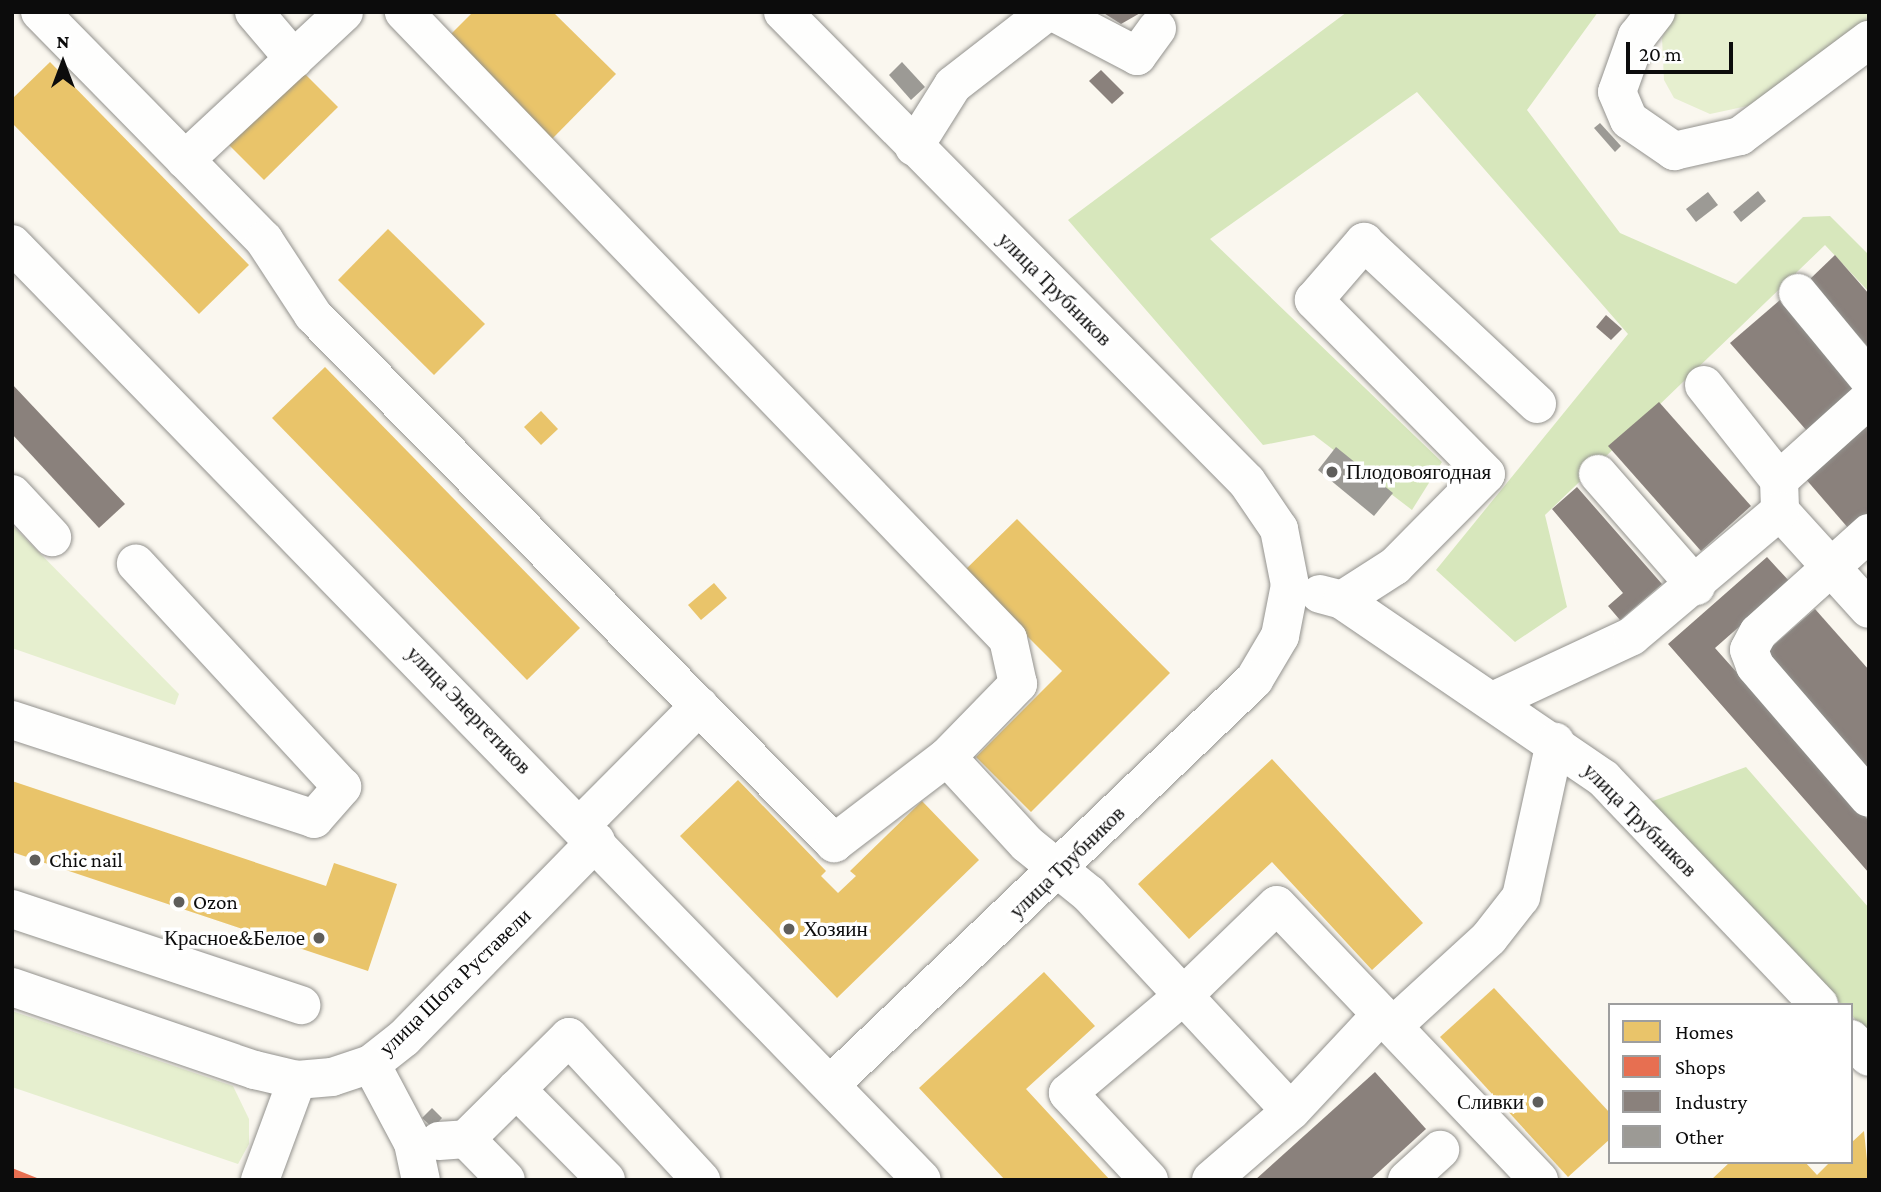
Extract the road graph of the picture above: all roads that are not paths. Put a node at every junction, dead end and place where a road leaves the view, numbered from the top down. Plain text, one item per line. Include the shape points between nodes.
1 (40, 12) edge
2 (254, 12) edge
3 (344, 12) edge
4 (404, 12) edge
5 (783, 12) edge
6 (1050, 12) edge
7 (1656, 12) edge
8 (1157, 28) dead end
9 (1869, 40) edge
10 (294, 59) junction
11 (914, 147) junction
12 (185, 160) junction
13 (12, 244) edge
14 (1798, 293) dead end
15 (1869, 379) edge
16 (1704, 385) dead end
17 (1869, 399) edge
18 (1537, 404) dead end
19 (1598, 474) dead end
20 (12, 494) edge
21 (1779, 496) junction
22 (1869, 533) edge
23 (52, 537) dead end
24 (136, 564) dead end
25 (1830, 564) junction
26 (1290, 585) junction
27 (1696, 586) junction
28 (1342, 600) junction
29 (1869, 609) edge
30 (1495, 700) junction
31 (699, 706) junction
32 (12, 720) edge
33 (1555, 742) junction
34 (947, 757) junction
35 (1869, 798) edge
36 (589, 833) junction
37 (1062, 867) junction
38 (12, 909) edge
39 (12, 987) edge
40 (1184, 996) junction
41 (1817, 1003) edge
42 (301, 1005) dead end
43 (1387, 1021) junction
44 (1853, 1041) edge
45 (1869, 1057) edge
46 (371, 1064) junction
47 (297, 1080) junction
48 (832, 1083) junction
49 (516, 1089) junction
50 (1291, 1111) junction
51 (466, 1139) junction
52 (413, 1143) junction
53 (1440, 1150) dead end
54 (260, 1180) edge
55 (421, 1180) edge
56 (506, 1180) edge
57 (607, 1180) edge
58 (701, 1180) edge
59 (922, 1180) edge
60 (1149, 1180) edge
61 (1211, 1180) edge
62 (1407, 1180) edge
63 (1539, 1180) edge

1 - 12 street
2 - 10 street
3 - 10 street
4 - 34 street via 1008,639 1018,684
5 - 11 street, улица Трубников
6 - 8 street via 1137,56
6 - 11 street via 953,85
7 - 9 street via 1637,36 1617,92 1629,120 1674,151 1740,136
10 - 12 street
11 - 26 street, улица Трубников via 1247,482 1279,529
12 - 31 street via 264,240 313,315
13 - 36 street, улица Энергетиков
14 - 15 street
16 - 21 street
17 - 21 street
18 - 28 street via 1364,242 1314,300 1486,474 1395,566
19 - 27 street
20 - 23 street
21 - 25 street
21 - 27 street
22 - 25 street
24 - 32 street via 342,787 314,819
25 - 29 street
25 - 35 street via 1758,633 1749,650 1755,666
26 - 28 street, улица Трубников
26 - 37 street, улица Трубников via 1280,636 1254,680
27 - 30 street via 1632,636
28 - 30 street, улица Трубников
30 - 33 street, улица Трубников
31 - 34 street via 834,842
31 - 36 street, улица Шота Руставели
33 - 41 street, улица Трубников via 1604,779
33 - 43 street via 1521,897 1489,938
34 - 37 street via 1027,844
36 - 46 street, улица Шота Руставели via 427,1015
36 - 48 street, улица Энергетиков
37 - 40 street
37 - 48 street, улица Трубников
38 - 42 street
39 - 47 street
40 - 43 street via 1276,905
40 - 50 street
40 - 60 street via 1068,1093
43 - 50 street
43 - 63 street
44 - 45 street
46 - 47 street, улица Шота Руставели
46 - 52 street
47 - 54 street
48 - 59 street, улица Энергетиков
49 - 51 street
49 - 57 street
49 - 58 street via 569,1037
50 - 61 street
51 - 52 street
51 - 56 street
52 - 55 street
53 - 62 street

